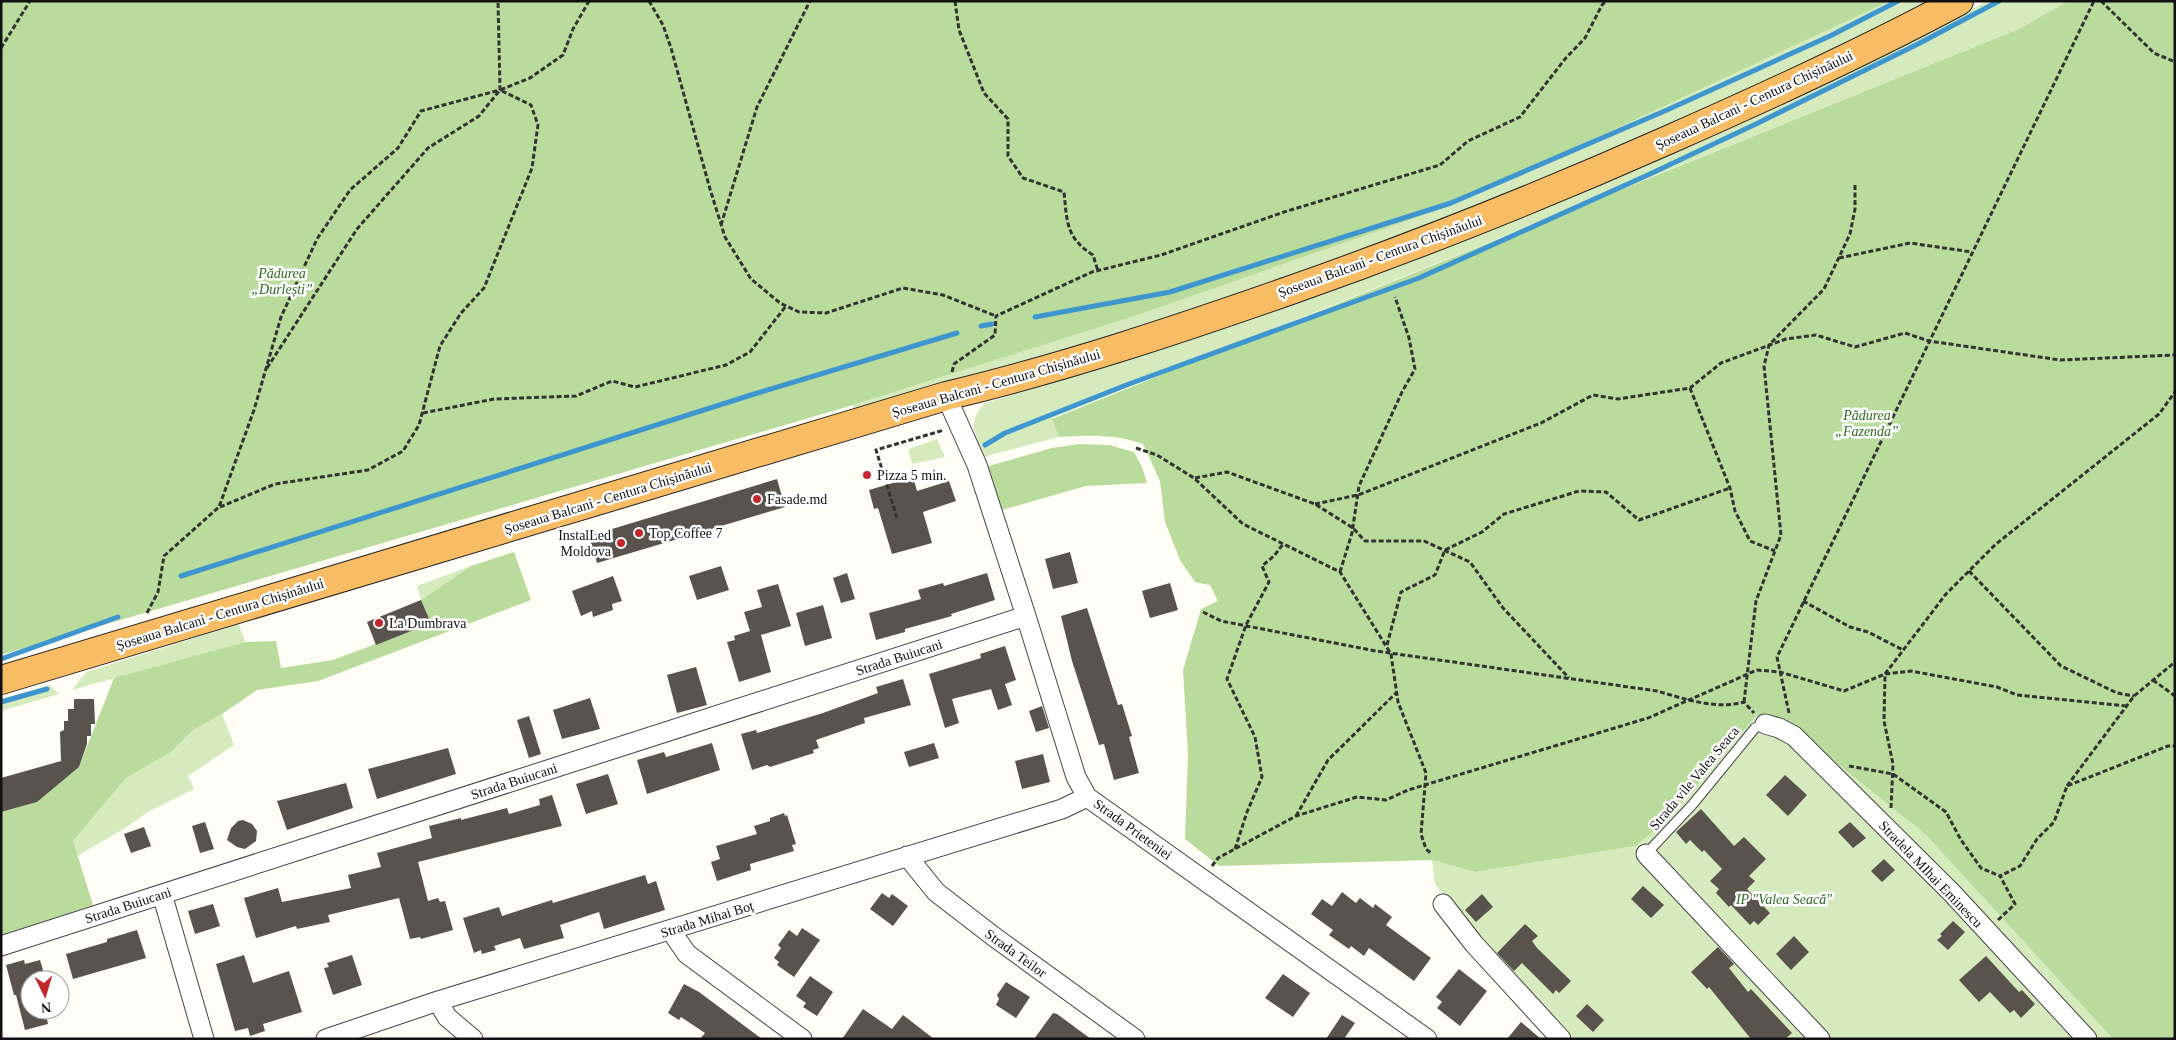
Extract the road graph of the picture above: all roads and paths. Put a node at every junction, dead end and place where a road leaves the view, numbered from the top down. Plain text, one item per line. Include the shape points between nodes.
1 (30, 1) edge
2 (498, 1) edge
3 (589, 1) edge
4 (649, 1) edge
5 (810, 1) edge
6 (955, 1) edge
7 (1606, 1) edge
8 (1959, 1) edge
9 (2094, 1) edge
10 (2100, 1) edge
11 (1, 48) edge
12 (2175, 62) edge
13 (500, 90) junction
14 (1855, 185) dead end
15 (721, 225) junction
16 (1972, 252) junction
17 (1839, 258) junction
18 (1098, 271) junction
19 (1395, 296) dead end
20 (786, 306) junction
21 (996, 316) junction
22 (1929, 341) junction
23 (1769, 345) junction
24 (2175, 355) edge
25 (265, 372) junction
26 (1690, 388) junction
27 (2175, 392) edge
28 (946, 396) junction
29 (422, 413) junction
30 (959, 426) junction
31 (1136, 448) dead end
32 (1194, 478) junction
33 (1730, 488) junction
34 (1358, 495) junction
35 (1315, 504) junction
36 (219, 507) junction
37 (897, 518) dead end
38 (1352, 528) junction
39 (1283, 544) junction
40 (1445, 550) junction
41 (1775, 551) junction
42 (1969, 571) junction
43 (1340, 572) junction
44 (1803, 601) junction
45 (1203, 612) dead end
46 (1026, 616) junction
47 (142, 620) dead end
48 (1246, 625) junction
49 (1387, 646) junction
50 (1903, 650) junction
51 (1391, 654) junction
52 (2175, 662) edge
53 (1780, 672) junction
54 (1747, 674) junction
55 (1885, 674) junction
56 (1570, 679) junction
57 (1, 680) edge
58 (2154, 680) junction
59 (1396, 692) junction
60 (2134, 696) junction
61 (2175, 696) edge
62 (1687, 700) junction
63 (1744, 702) junction
64 (2127, 706) junction
65 (1765, 724) junction
66 (1794, 736) junction
67 (2175, 746) edge
68 (1829, 770) junction
69 (1893, 774) junction
70 (1425, 785) junction
71 (2067, 786) junction
72 (1087, 797) junction
73 (1296, 816) junction
74 (1891, 832) junction
75 (1235, 849) junction
76 (1432, 854) dead end
77 (1646, 854) joint
78 (907, 856) junction
79 (2000, 876) junction
80 (1202, 879) junction
81 (162, 894) junction
82 (1443, 904) dead end
83 (671, 931) junction
84 (1986, 931) junction
85 (1, 946) edge
86 (438, 1002) junction
87 (204, 1039) edge
88 (326, 1039) edge
89 (473, 1039) edge
90 (802, 1039) edge
91 (1134, 1039) edge
92 (1427, 1039) edge
93 (1561, 1039) edge
94 (1820, 1039) edge
95 (2087, 1039) edge

1 - 11 path
2 - 13 path
3 - 13 path via 573,29 564,55 530,78
4 - 15 path via 672,48
5 - 15 path via 757,108
6 - 18 path via 960,30 984,93 1008,119 1008,156 1023,178 1064,192 1068,230 1093,255
7 - 18 path via 1585,38 1520,117 1468,141 1440,165
8 - 28 highway, Șoseaua Balcani - Centura Chișinăului via 1693,129 1420,244 1137,342 1019,379
9 - 16 path
10 - 12 path via 2154,53
13 - 25 path via 479,116 428,148 357,229
13 - 25 path via 421,111 398,148 350,190 317,239 281,317
13 - 29 path via 531,105 538,125 532,168 484,288 461,313 440,346
14 - 17 path via 1850,234
15 - 20 path via 751,278
16 - 17 path via 1910,242
16 - 22 path
17 - 23 path via 1824,289
18 - 21 path
19 - 34 path via 1410,338 1415,370 1359,486
20 - 21 path via 799,312 826,313 903,288 944,295
20 - 29 path via 750,352 726,365 635,387 612,381 576,396 494,399
21 - 28 path via 995,335 954,364
22 - 23 path via 1905,333 1855,348 1816,335
22 - 24 path via 2060,360
22 - 44 path
23 - 26 path via 1721,363
23 - 41 path via 1764,366 1781,535
25 - 36 path
26 - 33 path
26 - 34 path via 1618,399 1593,395 1541,423
27 - 42 path via 2159,414 1996,544
28 - 30 street, Strada Prieteniei
28 - 57 highway, Șoseaua Balcani - Centura Chișinăului
29 - 36 path via 419,425 403,451 368,470 276,484
30 - 37 path via 876,450
30 - 46 street, Strada Prieteniei via 977,465
31 - 32 path via 1157,455
32 - 35 path via 1227,472
32 - 39 path via 1242,524
33 - 40 path via 1639,520 1606,492 1580,492 1504,514 1482,532
33 - 41 path via 1735,511 1750,541
34 - 35 path
34 - 38 path
35 - 38 path
36 - 47 path via 164,556 158,592
38 - 40 path via 1364,541 1424,541
38 - 43 path
39 - 43 path
39 - 48 path via 1262,566 1269,582
40 - 49 path via 1435,575 1400,592
40 - 56 path via 1470,562 1503,608
41 - 54 path via 1756,600
42 - 50 path via 1946,594
42 - 60 path via 2061,666 2117,693
43 - 49 path
44 - 50 path via 1850,627 1868,632
44 - 53 path via 1777,657
45 - 48 path via 1221,621
46 - 72 street, Strada Prieteniei via 1076,777
46 - 81 street, Strada Buiucani
48 - 51 path
48 - 75 path via 1227,679 1255,737 1262,777
49 - 51 path
50 - 55 path
51 - 56 path
51 - 59 path
52 - 58 path
53 - 54 path via 1757,670
53 - 55 path via 1844,691
53 - 66 path
54 - 62 path
54 - 63 path
55 - 64 path via 1911,671 1998,687 2017,696
55 - 69 path via 1884,721
56 - 62 path via 1657,691
58 - 60 path
58 - 61 path
59 - 70 path via 1426,773
59 - 73 path via 1328,760
60 - 64 path
62 - 63 path via 1730,706
62 - 70 path via 1648,718
63 - 65 path
64 - 71 path
65 - 66 street, Stradela MIhai Eminescu
65 - 77 lane, Strada vile Valea Seaca via 1755,728 1693,804
66 - 68 street, Stradela MIhai Eminescu
67 - 71 path
68 - 69 path via 1853,765
68 - 74 street, Stradela MIhai Eminescu
69 - 74 path
69 - 79 path via 1946,812 1981,868
70 - 73 path via 1386,800 1357,797
70 - 76 path via 1421,834 1426,849
71 - 79 path via 2054,822 2037,839 2020,866
72 - 78 street, Strada Mihai Boț via 1062,809
72 - 80 street, Strada Prieteniei
73 - 75 path
74 - 84 street, Stradela MIhai Eminescu
75 - 80 path via 1218,858
77 - 94 street
78 - 83 street, Strada Mihai Boț
78 - 91 street, Strada Teilor via 936,892
79 - 84 path via 2015,904
80 - 92 street, Strada Prieteniei
81 - 85 street, Strada Buiucani
81 - 87 street
82 - 93 street via 1474,944
83 - 86 street, Strada Mihai Boț
83 - 90 street via 687,954
84 - 95 street, Stradela MIhai Eminescu
86 - 88 street, Strada Mihai Boț
86 - 89 street via 447,1018

